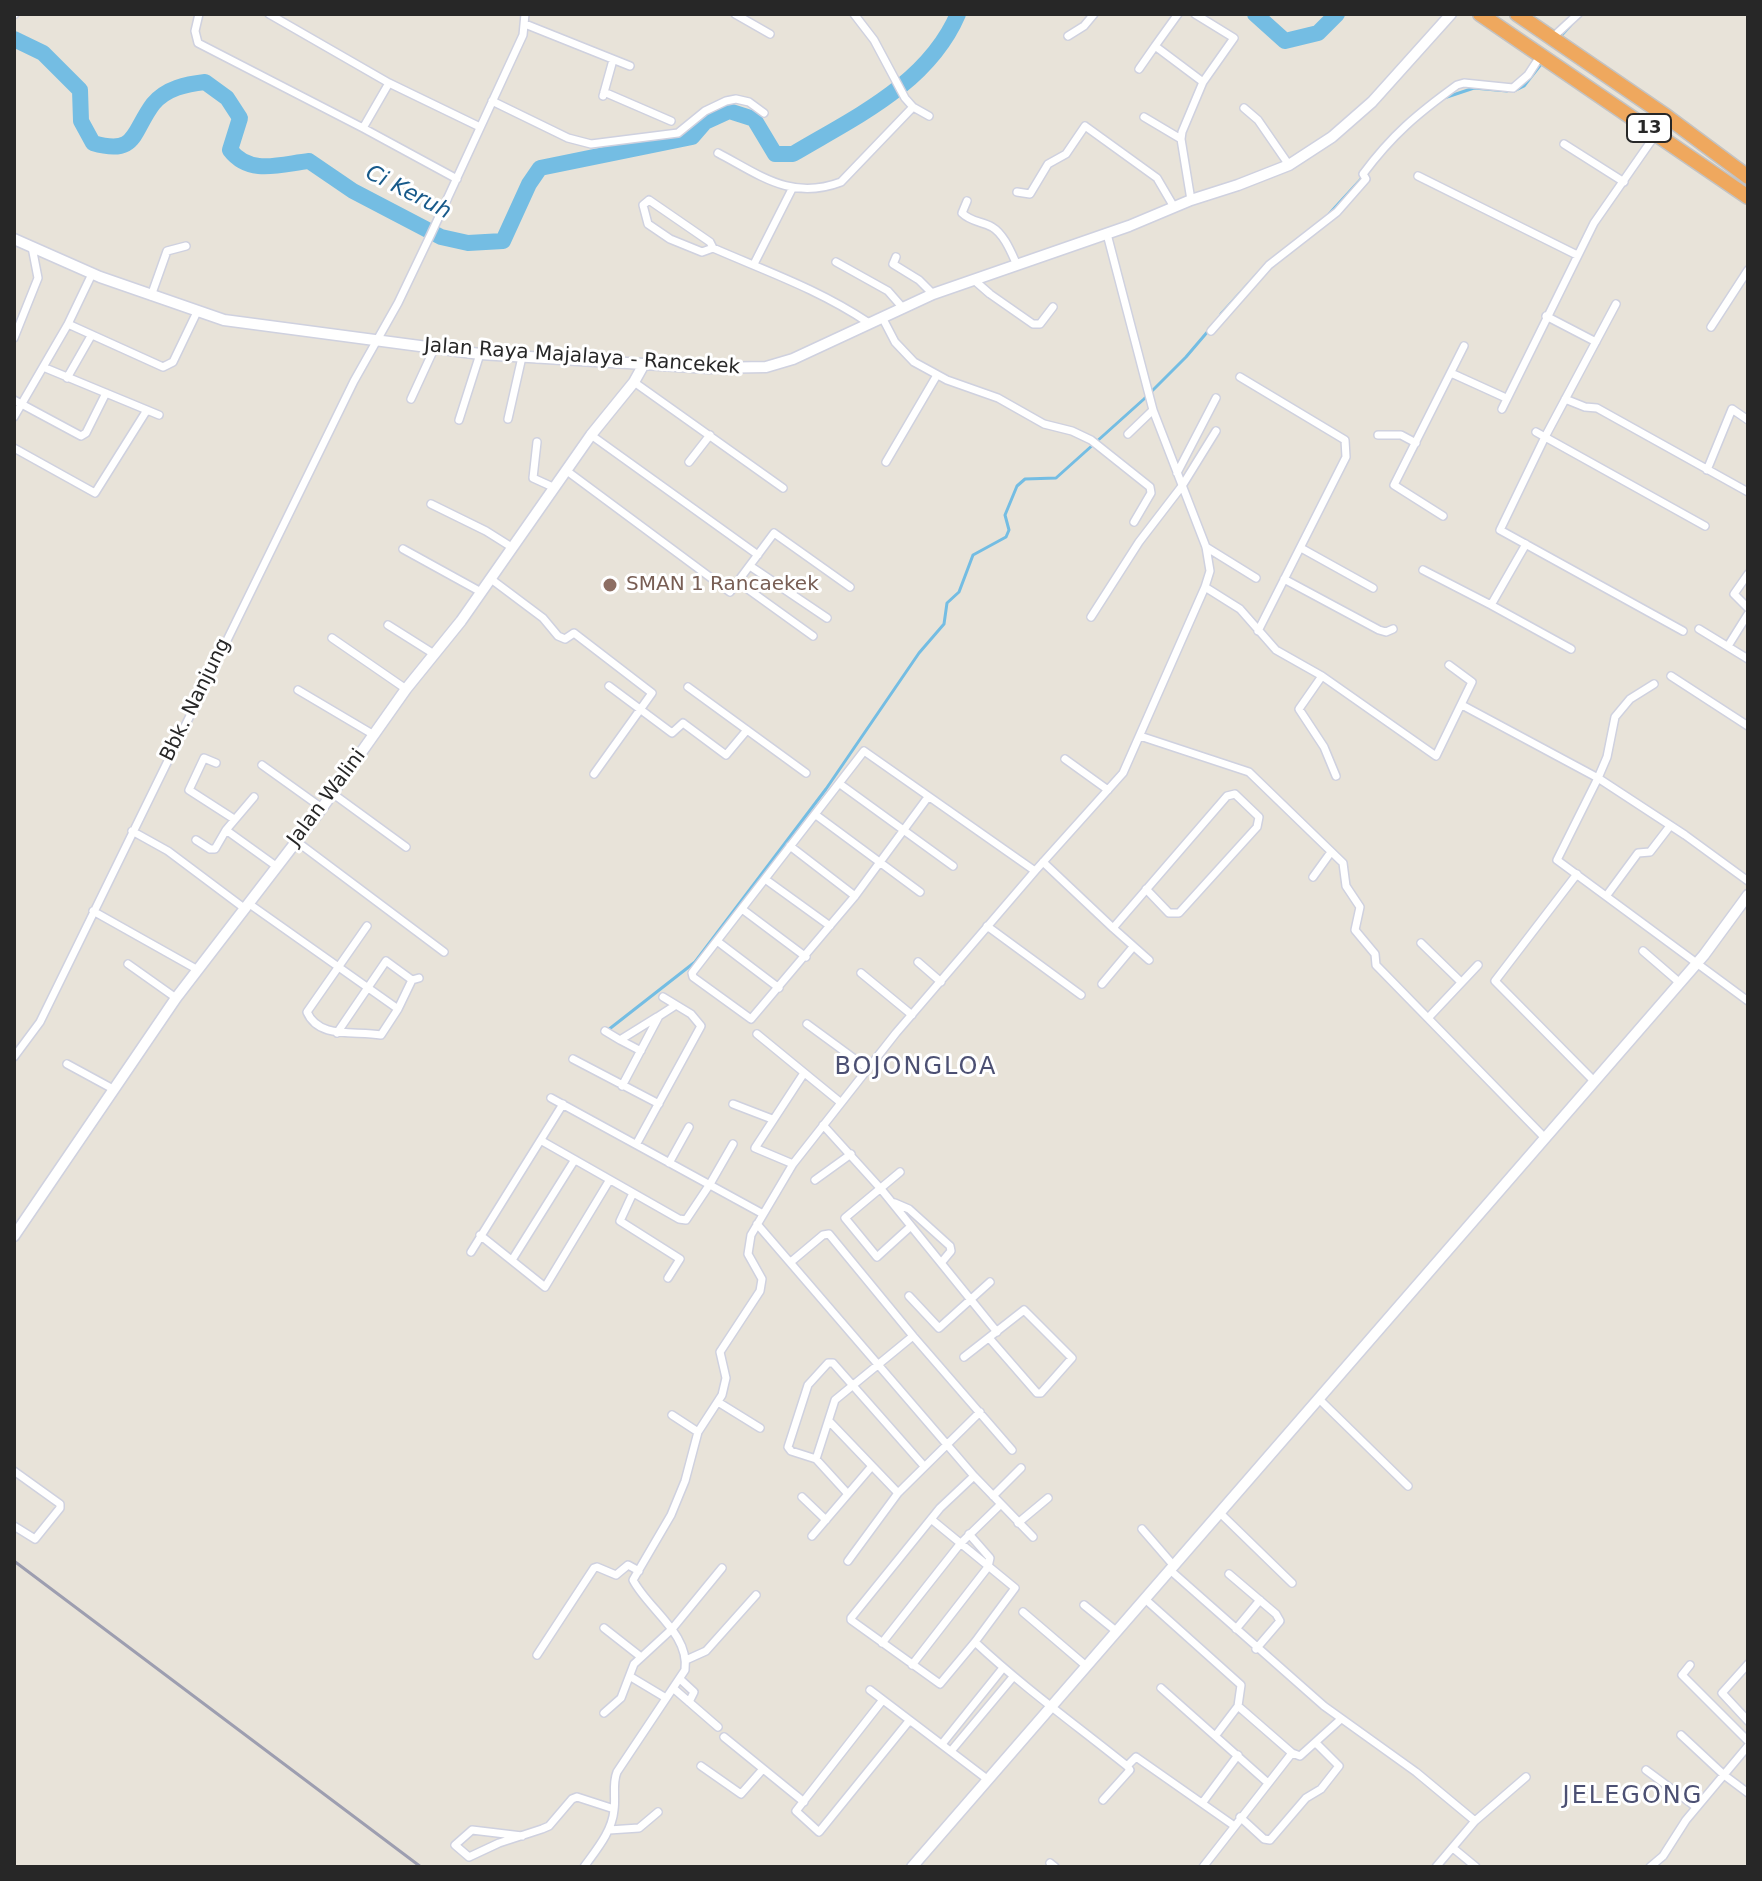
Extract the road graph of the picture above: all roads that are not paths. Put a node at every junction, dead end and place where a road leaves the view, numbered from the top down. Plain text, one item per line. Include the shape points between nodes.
1 (199, 14) edge
2 (269, 14) edge
3 (525, 14) edge
4 (735, 14) edge
5 (854, 14) edge
6 (1094, 14) edge
7 (1178, 14) edge
8 (1195, 14) edge
9 (1451, 14) edge
10 (1480, 14) edge
11 (1578, 14) edge
12 (1522, 15) edge
13 (525, 24) junction
14 (770, 34) dead end
15 (1068, 36) dead end
16 (1556, 39) junction
17 (1155, 46) junction
18 (1545, 57) junction
19 (613, 60) junction
20 (630, 66) dead end
21 (1139, 69) dead end
22 (1203, 82) junction
23 (389, 83) junction
24 (492, 101) junction
25 (913, 107) junction
26 (1244, 108) dead end
27 (764, 113) dead end
28 (929, 116) dead end
29 (1144, 117) dead end
30 (660, 119) junction
31 (671, 121) dead end
32 (480, 127) junction
33 (363, 128) junction
34 (1656, 134) junction
35 (656, 135) junction
36 (1181, 139) junction
37 (1564, 144) dead end
38 (718, 153) dead end
39 (1289, 165) junction
40 (1418, 176) dead end
41 (1748, 177) edge
42 (457, 179) junction
43 (1624, 182) junction
44 (792, 189) junction
45 (1017, 192) dead end
46 (1748, 197) edge
47 (1191, 200) junction
48 (967, 201) dead end
49 (1174, 207) junction
50 (1107, 234) junction
51 (14, 239) edge
52 (186, 246) dead end
53 (32, 247) junction
54 (713, 248) junction
55 (1577, 255) junction
56 (896, 257) dead end
57 (836, 262) dead end
58 (754, 264) junction
59 (1017, 265) junction
60 (1748, 270) edge
61 (92, 274) junction
62 (974, 280) junction
63 (933, 294) junction
64 (151, 296) junction
65 (1616, 304) dead end
66 (902, 307) junction
67 (1053, 307) dead end
68 (197, 312) junction
69 (1546, 316) junction
70 (882, 317) junction
71 (869, 323) junction
72 (68, 324) junction
73 (1711, 327) dead end
74 (1211, 331) dead end
75 (91, 336) junction
76 (14, 338) edge
77 (375, 341) junction
78 (1596, 342) junction
79 (1464, 346) dead end
80 (434, 349) junction
81 (480, 354) junction
82 (522, 357) junction
83 (644, 364) junction
84 (43, 367) junction
85 (1451, 373) junction
86 (937, 375) junction
87 (1240, 377) dead end
88 (67, 378) junction
89 (634, 382) junction
90 (106, 393) junction
91 (1216, 398) dead end
92 (1506, 398) junction
93 (411, 399) dead end
94 (1565, 399) junction
95 (18, 402) edge
96 (1502, 409) dead end
97 (147, 410) junction
98 (1153, 410) junction
99 (159, 415) dead end
100 (14, 417) edge
101 (508, 419) dead end
102 (459, 420) dead end
103 (1748, 420) edge
104 (1216, 431) dead end
105 (1536, 432) dead end
106 (1128, 434) dead end
107 (591, 435) junction
108 (710, 435) junction
109 (1378, 435) dead end
110 (1545, 437) junction
111 (537, 442) dead end
112 (1416, 443) junction
113 (14, 448) edge
114 (689, 462) dead end
115 (886, 462) dead end
116 (1707, 470) junction
117 (567, 471) junction
118 (1177, 473) junction
119 (1182, 486) junction
120 (555, 488) junction
121 (783, 488) dead end
122 (1748, 492) edge
123 (431, 504) dead end
124 (1443, 516) dead end
125 (1134, 522) dead end
126 (1705, 526) dead end
127 (1526, 544) junction
128 (1206, 547) junction
129 (513, 548) junction
130 (1301, 548) junction
131 (403, 549) dead end
132 (758, 555) junction
133 (750, 566) junction
134 (1423, 570) dead end
135 (1748, 574) edge
136 (1256, 578) dead end
137 (491, 579) junction
138 (1284, 579) junction
139 (738, 582) junction
140 (850, 587) dead end
141 (1205, 587) junction
142 (1373, 588) dead end
143 (481, 592) junction
144 (1491, 605) junction
145 (1748, 611) edge
146 (1091, 617) dead end
147 (827, 618) dead end
148 (388, 625) dead end
149 (1393, 629) dead end
150 (1699, 629) dead end
151 (1258, 631) junction
152 (1683, 631) dead end
153 (813, 636) dead end
154 (332, 638) dead end
155 (1728, 646) junction
156 (1571, 649) dead end
157 (434, 654) junction
158 (1748, 659) edge
159 (1449, 665) dead end
160 (1322, 676) junction
161 (1671, 676) dead end
162 (1654, 684) dead end
163 (609, 686) dead end
164 (688, 687) dead end
165 (406, 689) junction
166 (298, 690) dead end
167 (1462, 705) junction
168 (640, 710) junction
169 (1748, 726) edge
170 (747, 730) junction
171 (374, 735) junction
172 (1140, 736) junction
173 (1065, 759) dead end
174 (216, 763) dead end
175 (262, 765) dead end
176 (806, 773) dead end
177 (594, 774) dead end
178 (1336, 776) dead end
179 (1598, 778) junction
180 (840, 784) junction
181 (1108, 790) junction
182 (332, 793) junction
183 (254, 797) dead end
184 (928, 797) junction
185 (322, 808) junction
186 (816, 815) junction
187 (234, 819) junction
188 (1670, 826) junction
189 (226, 830) junction
190 (132, 831) junction
191 (905, 831) junction
192 (196, 840) dead end
193 (296, 841) junction
194 (790, 846) junction
195 (406, 847) dead end
196 (1331, 852) junction
197 (1043, 862) junction
198 (881, 863) junction
199 (276, 866) junction
200 (953, 866) dead end
201 (1035, 871) junction
202 (1577, 874) junction
203 (1313, 877) dead end
204 (765, 879) junction
205 (1748, 881) edge
206 (1146, 889) junction
207 (920, 892) dead end
208 (1607, 895) junction
209 (1748, 895) edge
210 (855, 896) junction
211 (246, 906) junction
212 (742, 909) junction
213 (93, 911) junction
214 (367, 926) dead end
215 (830, 926) junction
216 (987, 926) junction
217 (1113, 928) junction
218 (717, 941) junction
219 (1421, 943) dead end
220 (1133, 947) junction
221 (1643, 951) dead end
222 (444, 952) dead end
223 (806, 957) junction
224 (1149, 960) dead end
225 (918, 962) dead end
226 (1698, 962) junction
227 (128, 964) dead end
228 (1478, 965) dead end
229 (339, 967) junction
230 (198, 970) junction
231 (861, 973) dead end
232 (941, 982) junction
233 (1461, 982) junction
234 (1680, 983) junction
235 (1102, 984) dead end
236 (367, 988) junction
237 (779, 988) junction
238 (1081, 995) dead end
239 (663, 997) dead end
240 (176, 998) junction
241 (1748, 1001) edge
242 (676, 1005) junction
243 (398, 1009) junction
244 (912, 1015) junction
245 (659, 1016) junction
246 (1429, 1017) junction
247 (807, 1024) dead end
248 (605, 1031) dead end
249 (337, 1033) junction
250 (757, 1034) dead end
251 (620, 1040) junction
252 (641, 1051) junction
253 (14, 1057) edge
254 (573, 1059) dead end
255 (67, 1064) dead end
256 (867, 1068) junction
257 (804, 1073) junction
258 (1594, 1081) junction
259 (622, 1086) junction
260 (113, 1089) junction
261 (551, 1098) dead end
262 (840, 1102) junction
263 (563, 1104) junction
264 (659, 1104) junction
265 (733, 1104) dead end
266 (772, 1119) junction
267 (823, 1125) junction
268 (689, 1127) dead end
269 (1545, 1138) junction
270 (542, 1141) junction
271 (637, 1143) junction
272 (733, 1144) dead end
273 (851, 1154) junction
274 (574, 1161) junction
275 (669, 1163) junction
276 (793, 1164) junction
277 (900, 1172) dead end
278 (815, 1180) dead end
279 (609, 1181) junction
280 (710, 1184) junction
281 (881, 1189) junction
282 (633, 1193) junction
283 (892, 1203) junction
284 (763, 1214) junction
285 (757, 1224) junction
286 (910, 1227) junction
287 (480, 1235) junction
288 (14, 1236) edge
289 (471, 1252) dead end
290 (512, 1260) junction
291 (792, 1261) junction
292 (941, 1263) junction
293 (668, 1278) dead end
294 (990, 1282) dead end
295 (909, 1296) dead end
296 (971, 1300) junction
297 (997, 1332) junction
298 (913, 1336) junction
299 (990, 1339) junction
300 (964, 1357) dead end
301 (878, 1363) junction
302 (852, 1387) junction
303 (1319, 1399) junction
304 (718, 1402) junction
305 (980, 1412) junction
306 (672, 1415) dead end
307 (829, 1421) junction
308 (760, 1428) dead end
309 (698, 1432) junction
310 (947, 1443) junction
311 (1012, 1450) dead end
312 (816, 1459) junction
313 (872, 1466) junction
314 (924, 1466) junction
315 (1021, 1468) dead end
316 (14, 1471) edge
317 (974, 1476) junction
318 (1408, 1486) dead end
319 (847, 1493) junction
320 (898, 1493) junction
321 (993, 1496) junction
322 (802, 1497) dead end
323 (1048, 1498) dead end
324 (1001, 1504) junction
325 (1220, 1513) junction
326 (931, 1519) junction
327 (826, 1520) junction
328 (1018, 1523) junction
329 (14, 1526) edge
330 (1142, 1529) dead end
331 (969, 1534) junction
332 (812, 1536) dead end
333 (1033, 1537) dead end
334 (960, 1544) junction
335 (848, 1561) dead end
336 (988, 1567) junction
337 (722, 1568) dead end
338 (1172, 1568) junction
339 (639, 1571) junction
340 (1229, 1574) dead end
341 (1292, 1583) dead end
342 (756, 1595) dead end
343 (1145, 1599) junction
344 (1260, 1600) junction
345 (1084, 1605) dead end
346 (1023, 1612) dead end
347 (604, 1628) dead end
348 (672, 1629) junction
349 (1236, 1629) junction
350 (1116, 1631) junction
351 (975, 1642) junction
352 (882, 1643) junction
353 (1256, 1649) junction
354 (537, 1655) dead end
355 (641, 1657) junction
356 (686, 1660) junction
357 (1748, 1664) edge
358 (912, 1665) junction
359 (1085, 1665) junction
360 (1690, 1665) dead end
361 (1003, 1668) junction
362 (631, 1677) junction
363 (1013, 1677) junction
364 (680, 1679) junction
365 (673, 1688) junction
366 (1161, 1688) dead end
367 (870, 1690) dead end
368 (666, 1698) junction
369 (882, 1701) junction
370 (689, 1702) junction
371 (1051, 1704) junction
372 (1238, 1706) junction
373 (1748, 1709) edge
374 (604, 1713) dead end
375 (1745, 1718) edge
376 (1341, 1719) junction
377 (909, 1721) junction
378 (718, 1727) dead end
379 (1216, 1735) junction
380 (1681, 1735) dead end
381 (724, 1737) dead end
382 (1316, 1743) junction
383 (1748, 1743) edge
384 (942, 1744) junction
385 (951, 1751) junction
386 (1292, 1753) junction
387 (1238, 1755) junction
388 (701, 1766) dead end
389 (1127, 1766) junction
390 (763, 1769) junction
391 (1646, 1770) dead end
392 (1724, 1775) junction
393 (1526, 1777) dead end
394 (987, 1779) junction
395 (1268, 1783) junction
396 (1748, 1793) edge
397 (1103, 1800) dead end
398 (804, 1802) junction
399 (1203, 1802) junction
400 (1696, 1807) junction
401 (614, 1809) junction
402 (658, 1812) dead end
403 (1240, 1817) junction
404 (1475, 1821) junction
405 (1233, 1825) junction
406 (609, 1830) junction
407 (522, 1836) junction
408 (1453, 1848) junction
409 (584, 1867) edge
410 (912, 1867) edge
411 (1203, 1867) edge
412 (1436, 1867) edge
413 (1476, 1867) edge
414 (1650, 1867) edge

1 - 33 street via 198,43
2 - 23 street
3 - 13 street
4 - 14 street
5 - 25 street
6 - 15 street
7 - 17 street
8 - 22 street via 1234,38
9 - 39 street, Jalan Raya Majalaya - Rancekek via 1372,102
10 - 18 highway, 13
11 - 16 street
12 - 16 highway, 13
13 - 19 street
13 - 24 street, Bbk. Nanjung
16 - 41 highway, 13
17 - 21 street
17 - 22 street
18 - 34 highway, 13
18 - 74 street via 1513,88 1457,85 1407,121 1337,212 1269,265
19 - 20 street
19 - 30 street via 603,94
22 - 36 street
23 - 32 street
23 - 33 street
24 - 32 street, Bbk. Nanjung
24 - 35 street via 591,144
25 - 28 street
25 - 44 street via 841,182
26 - 39 street
27 - 35 street via 749,102 726,101 678,133
29 - 36 street
30 - 31 street
30 - 35 street
32 - 42 street, Bbk. Nanjung
33 - 42 street
34 - 43 street
34 - 46 highway, 13
36 - 47 street
37 - 43 street
38 - 44 street
39 - 47 street, Jalan Raya Majalaya - Rancekek
40 - 55 street
42 - 77 street, Bbk. Nanjung
43 - 55 street
44 - 58 street
45 - 49 street via 1030,194 1048,164 1066,154 1085,126 1157,178
47 - 49 street, Jalan Raya Majalaya - Rancekek
48 - 59 street via 962,213 993,228
49 - 50 street, Jalan Raya Majalaya - Rancekek
50 - 59 street, Jalan Raya Majalaya - Rancekek
50 - 98 street
51 - 53 street, Jalan Raya Majalaya - Rancekek
52 - 64 street via 167,251
53 - 61 street, Jalan Raya Majalaya - Rancekek
53 - 76 street via 38,278
54 - 54 street via 649,200 643,205 648,224 670,239 702,252
54 - 58 street
55 - 69 street
56 - 63 street via 893,264
57 - 66 street via 888,291
58 - 71 street via 833,299
59 - 62 street, Jalan Raya Majalaya - Rancekek
60 - 73 street
61 - 64 street, Jalan Raya Majalaya - Rancekek
61 - 72 street
62 - 63 street, Jalan Raya Majalaya - Rancekek
62 - 67 street via 1033,324 1040,324
63 - 66 street, Jalan Raya Majalaya - Rancekek
64 - 68 street, Jalan Raya Majalaya - Rancekek
65 - 78 street
66 - 70 street, Jalan Raya Majalaya - Rancekek
68 - 75 street via 169,366
68 - 77 street, Jalan Raya Majalaya - Rancekek
69 - 78 street
69 - 92 street
70 - 71 street, Jalan Raya Majalaya - Rancekek
70 - 86 street via 906,354
71 - 83 street, Jalan Raya Majalaya - Rancekek via 766,367
72 - 75 street
72 - 84 street
75 - 88 street
77 - 80 street, Jalan Raya Majalaya - Rancekek
77 - 190 street, Bbk. Nanjung
78 - 94 street
79 - 85 street
80 - 81 street, Jalan Raya Majalaya - Rancekek
80 - 93 street
81 - 82 street, Jalan Raya Majalaya - Rancekek
81 - 102 street
82 - 83 street, Jalan Raya Majalaya - Rancekek
82 - 101 street
83 - 89 street, Jalan Walini
84 - 88 street
84 - 95 street
85 - 92 street
85 - 112 street
86 - 115 street
86 - 125 street via 1093,442 1152,489
87 - 130 street via 1345,440 1346,457
88 - 90 street
89 - 107 street, Jalan Walini
89 - 108 street
90 - 95 street via 83,435
90 - 97 street
91 - 118 street
92 - 96 street
94 - 110 street
94 - 116 street via 1597,408
95 - 100 street
97 - 99 street
97 - 113 street via 95,493
98 - 106 street
98 - 118 street
103 - 116 street via 1732,409
104 - 119 street
105 - 110 street
107 - 117 street, Jalan Walini
107 - 132 street
108 - 114 street
108 - 121 street
109 - 112 street via 1401,435
110 - 126 street
110 - 127 street via 1500,530
111 - 120 street via 533,478
112 - 124 street via 1394,485
116 - 122 street
117 - 120 street, Jalan Walini
117 - 139 street via 730,591
118 - 119 street
119 - 128 street
119 - 146 street
120 - 129 street, Jalan Walini
123 - 129 street
127 - 144 street
127 - 152 street
128 - 136 street
128 - 141 street via 1210,563
129 - 137 street, Jalan Walini
130 - 138 street
130 - 142 street
131 - 143 street
132 - 133 street
132 - 140 street via 777,533
133 - 139 street
133 - 147 street
134 - 144 street
135 - 145 street via 1734,594
137 - 143 street, Jalan Walini
137 - 168 street via 558,636 565,639 574,633 652,693
138 - 149 street via 1379,630
138 - 151 street
139 - 153 street
141 - 151 street via 1240,609
141 - 172 street
143 - 157 street, Jalan Walini
144 - 156 street
145 - 155 street
148 - 157 street
150 - 155 street
151 - 160 street via 1276,650
154 - 165 street
155 - 158 street
157 - 165 street, Jalan Walini
159 - 167 street via 1472,682
160 - 167 street via 1436,756
160 - 178 street via 1299,709
161 - 169 street
162 - 179 street via 1617,713
163 - 168 street
164 - 170 street
165 - 171 street, Jalan Walini
166 - 171 street
167 - 179 street
168 - 170 street via 672,733 683,723 726,755
168 - 177 street
170 - 176 street
171 - 182 street, Jalan Walini
172 - 181 street via 1123,773
172 - 196 street via 1249,772
173 - 181 street
174 - 187 street via 204,758 189,789
175 - 185 street
179 - 188 street
179 - 202 street via 1557,858
180 - 184 street via 864,751
180 - 186 street
180 - 191 street
181 - 197 street
182 - 185 street, Jalan Walini
182 - 195 street
183 - 187 street
184 - 191 street
184 - 201 street
185 - 193 street, Jalan Walini
186 - 194 street
186 - 198 street
187 - 189 street
188 - 205 street
188 - 208 street via 1650,852 1638,853
189 - 192 street via 215,849
189 - 199 street
190 - 211 street
190 - 213 street, Bbk. Nanjung
191 - 198 street
191 - 200 street
193 - 199 street, Jalan Walini
193 - 222 street
194 - 204 street
194 - 210 street
196 - 203 street
196 - 246 street via 1343,863 1346,886 1360,907 1355,930 1375,954 1376,965
197 - 201 street
197 - 217 street
198 - 207 street
198 - 210 street
199 - 211 street, Jalan Walini
201 - 216 street
202 - 208 street
202 - 258 street via 1495,981
204 - 212 street
204 - 215 street
206 - 206 street via 1227,796 1235,794 1261,820 1179,913 1169,913
206 - 217 street
208 - 226 street
209 - 226 street
210 - 215 street
211 - 229 street
211 - 230 street, Jalan Walini
212 - 218 street
212 - 223 street
213 - 230 street
213 - 253 street, Bbk. Nanjung via 40,1022
214 - 229 street
215 - 223 street
216 - 232 street
216 - 238 street
217 - 220 street
218 - 237 street
218 - 237 street via 693,977 751,1019
219 - 233 street
220 - 224 street
220 - 235 street
221 - 234 street
223 - 237 street
225 - 232 street
226 - 234 street
226 - 241 street
227 - 240 street
228 - 233 street
229 - 236 street
229 - 249 street via 307,1015
230 - 240 street, Jalan Walini
231 - 244 street
232 - 244 street
233 - 246 street
234 - 258 street
236 - 243 street
236 - 243 street via 386,961 416,979
236 - 249 street
239 - 242 street
240 - 260 street, Jalan Walini
242 - 245 street
242 - 264 street via 701,1026
243 - 249 street via 381,1035
244 - 256 street
245 - 251 street
245 - 252 street
246 - 269 street
247 - 256 street
248 - 251 street
250 - 257 street
251 - 252 street
252 - 259 street
254 - 259 street
255 - 260 street
256 - 262 street
257 - 262 street
257 - 266 street
258 - 269 street
259 - 264 street
260 - 288 street, Jalan Walini
261 - 263 street
262 - 267 street
263 - 270 street
263 - 271 street
264 - 271 street
265 - 266 street
266 - 276 street via 755,1148
267 - 273 street
267 - 276 street
268 - 275 street
269 - 303 street
270 - 274 street
270 - 287 street
271 - 275 street
272 - 280 street
273 - 278 street
273 - 281 street
274 - 279 street
274 - 290 street
275 - 280 street
276 - 284 street
277 - 281 street
279 - 282 street
279 - 290 street via 547,1286
280 - 282 street via 686,1220
280 - 284 street
281 - 283 street
281 - 286 street via 845,1219 877,1257
282 - 293 street via 620,1221 680,1259
283 - 286 street
283 - 292 street via 909,1209 950,1246
284 - 285 street
285 - 291 street
285 - 304 street via 748,1254 762,1283 720,1352 726,1378
286 - 292 street
287 - 289 street
287 - 290 street
291 - 298 street via 829,1234
291 - 301 street
292 - 296 street
294 - 296 street
295 - 296 street via 938,1328
296 - 297 street
297 - 299 street
297 - 299 street via 1025,1310 1072,1358 1037,1393
298 - 301 street
298 - 305 street
299 - 300 street
301 - 302 street
301 - 310 street
302 - 307 street via 835,1400
302 - 312 street via 831,1362 808,1385 788,1447
302 - 314 street
303 - 318 street
303 - 325 street
304 - 308 street
304 - 309 street
305 - 310 street
305 - 311 street
306 - 309 street
307 - 312 street
307 - 313 street
309 - 339 street via 671,1515
310 - 314 street
310 - 317 street
312 - 319 street
313 - 319 street
313 - 320 street
314 - 320 street
315 - 321 street
316 - 329 street via 60,1508 35,1539
317 - 321 street
317 - 326 street
319 - 327 street
320 - 335 street
321 - 324 street
322 - 327 street
323 - 328 street
324 - 328 street
324 - 331 street
325 - 338 street
325 - 341 street
326 - 334 street
326 - 352 street via 851,1618
327 - 332 street
328 - 333 street
330 - 338 street
331 - 334 street
331 - 336 street via 990,1558
334 - 336 street
334 - 352 street
336 - 351 street via 1015,1588
336 - 358 street
337 - 348 street
338 - 343 street
338 - 349 street
339 - 348 street via 634,1582
339 - 354 street via 628,1565 616,1575 594,1568
340 - 344 street
342 - 356 street via 706,1651
343 - 350 street
343 - 372 street via 1239,1680
344 - 349 street
344 - 353 street via 1280,1621
345 - 350 street
346 - 359 street
347 - 355 street
348 - 355 street
348 - 356 street
349 - 353 street
350 - 359 street
351 - 358 street via 940,1684
351 - 361 street
352 - 358 street
353 - 376 street
355 - 362 street
356 - 364 street
357 - 375 street via 1722,1693
359 - 371 street
360 - 383 street via 1682,1675
361 - 363 street
361 - 384 street
362 - 368 street
362 - 374 street via 621,1698
363 - 371 street
363 - 385 street
364 - 365 street
364 - 370 street via 694,1692
365 - 368 street
365 - 370 street
366 - 379 street
367 - 369 street
368 - 401 street via 617,1772
369 - 377 street
369 - 398 street
370 - 378 street
371 - 389 street
371 - 394 street
372 - 379 street
372 - 386 street
373 - 375 street
376 - 382 street
376 - 404 street
377 - 384 street
377 - 398 street via 819,1832 797,1813
379 - 387 street
380 - 392 street
381 - 390 street
382 - 386 street via 1302,1755
382 - 403 street via 1339,1766 1270,1840
383 - 392 street
384 - 385 street
385 - 394 street
386 - 395 street
387 - 395 street
387 - 399 street
388 - 390 street via 741,1794
389 - 397 street via 1130,1770
389 - 399 street via 1140,1758
390 - 398 street
391 - 400 street
392 - 396 street
392 - 400 street
393 - 404 street
394 - 410 street
395 - 403 street
399 - 405 street
400 - 414 street
401 - 406 street
401 - 407 street via 577,1797 549,1826
402 - 406 street via 639,1828
403 - 405 street
404 - 408 street
405 - 411 street
406 - 409 street
407 - 407 street via 469,1857 455,1845 472,1830
408 - 412 street
408 - 413 street

